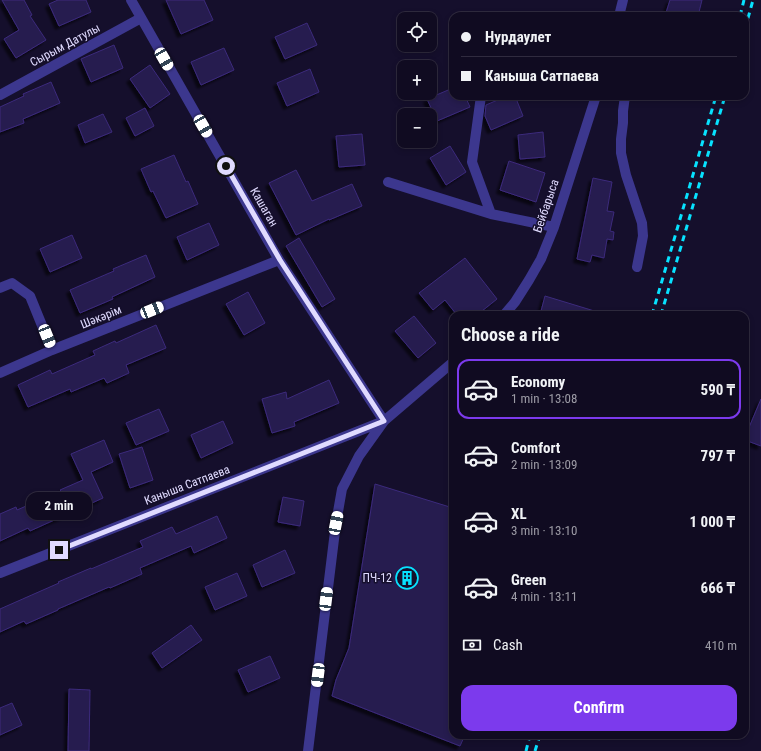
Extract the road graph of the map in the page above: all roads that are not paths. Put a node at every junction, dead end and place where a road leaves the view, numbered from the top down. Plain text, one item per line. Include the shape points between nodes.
1 (131, 0) edge
2 (623, 0) edge
3 (619, 12) edge
4 (142, 18) junction
5 (0, 95) edge
6 (480, 100) edge
7 (595, 100) edge
8 (624, 100) edge
9 (388, 182) dead end
10 (491, 214) junction
11 (554, 227) junction
12 (280, 260) junction
13 (637, 266) dead end
14 (0, 288) edge
15 (507, 311) edge
16 (52, 350) junction
17 (449, 369) edge
18 (0, 373) edge
19 (384, 421) junction
20 (0, 573) edge
21 (308, 751) edge

1 - 4 street, Кашаган
2 - 3 street
4 - 5 street, Сырым Датулы
4 - 12 street, Кашаган
6 - 10 street via 472,162
7 - 11 street, Бейбарыса
8 - 13 street via 621,153 642,224 643,236
9 - 10 street
10 - 11 street
11 - 15 street, Бейбарыса via 541,259
12 - 16 street, Шәкәрім
12 - 19 street, Кашаган
14 - 16 street via 12,283 30,296
16 - 18 street, Шәкәрім
17 - 19 street
19 - 20 street, Каныша Сатпаева
19 - 21 street via 359,456 342,489

